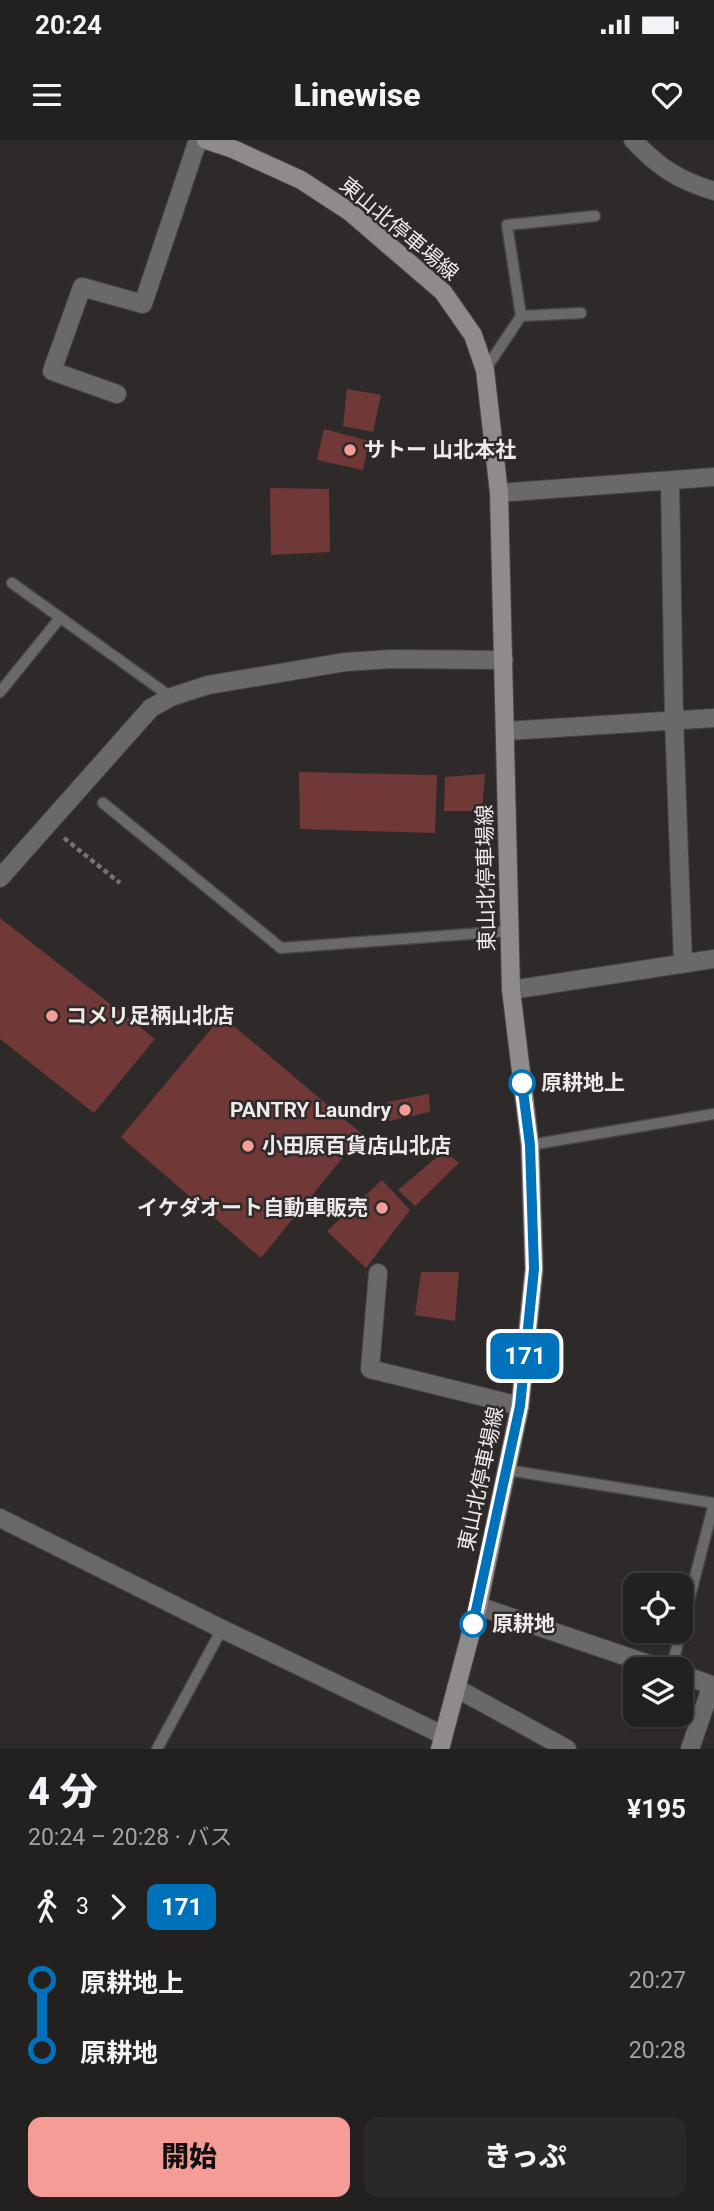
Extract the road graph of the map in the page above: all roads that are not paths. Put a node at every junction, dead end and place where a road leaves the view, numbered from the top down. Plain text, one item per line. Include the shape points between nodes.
1 (198, 140) edge
2 (206, 140) edge
3 (633, 140) edge
4 (235, 144) edge
5 (714, 191) edge
6 (595, 216) dead end
7 (581, 313) dead end
8 (521, 316) junction
9 (485, 370) junction
10 (117, 394) dead end
11 (714, 477) edge
12 (670, 481) junction
13 (499, 493) junction
14 (12, 583) dead end
15 (60, 618) junction
16 (504, 660) junction
17 (0, 692) edge
18 (171, 696) junction
19 (714, 718) edge
20 (674, 719) junction
21 (506, 730) junction
22 (103, 803) dead end
23 (0, 878) edge
24 (510, 931) junction
25 (714, 959) edge
26 (683, 964) junction
27 (512, 990) junction
28 (714, 1114) edge
29 (530, 1145) junction
30 (378, 1273) dead end
31 (520, 1406) junction
32 (507, 1470) junction
33 (714, 1503) edge
34 (0, 1518) edge
35 (478, 1605) junction
36 (222, 1629) junction
37 (628, 1657) edge
38 (674, 1657) edge
39 (693, 1678) edge
40 (713, 1685) edge
41 (456, 1688) junction
42 (441, 1742) edge
43 (157, 1749) edge
44 (567, 1749) edge
45 (690, 1749) edge

1 - 10 street via 143,304 82,287 51,371
2 - 4 main road, 東山北停車場線
3 - 5 street via 654,162
4 - 9 main road, 東山北停車場線 via 350,212 443,292 472,335
6 - 8 lane via 507,225
7 - 8 lane
8 - 9 lane
9 - 13 main road, 東山北停車場線
11 - 12 street
12 - 13 street
12 - 20 street
13 - 16 main road, 東山北停車場線
14 - 15 lane
15 - 17 lane
15 - 18 lane
16 - 18 street via 345,662 208,685
16 - 21 main road, 東山北停車場線
18 - 23 street via 151,708
19 - 20 street
20 - 21 street
20 - 26 street
21 - 24 main road, 東山北停車場線
22 - 24 lane via 281,948
24 - 27 main road, 東山北停車場線
25 - 26 street
26 - 27 street
27 - 29 main road, 東山北停車場線
28 - 29 lane
29 - 31 main road, 東山北停車場線 via 534,1269
30 - 31 street via 370,1369
31 - 32 main road, 東山北停車場線
32 - 33 lane
32 - 35 main road, 東山北停車場線
33 - 38 lane
34 - 36 street
35 - 37 street
35 - 41 main road, 東山北停車場線
36 - 42 street
36 - 43 lane
39 - 40 street
40 - 45 street
41 - 42 main road, 東山北停車場線
41 - 44 street

